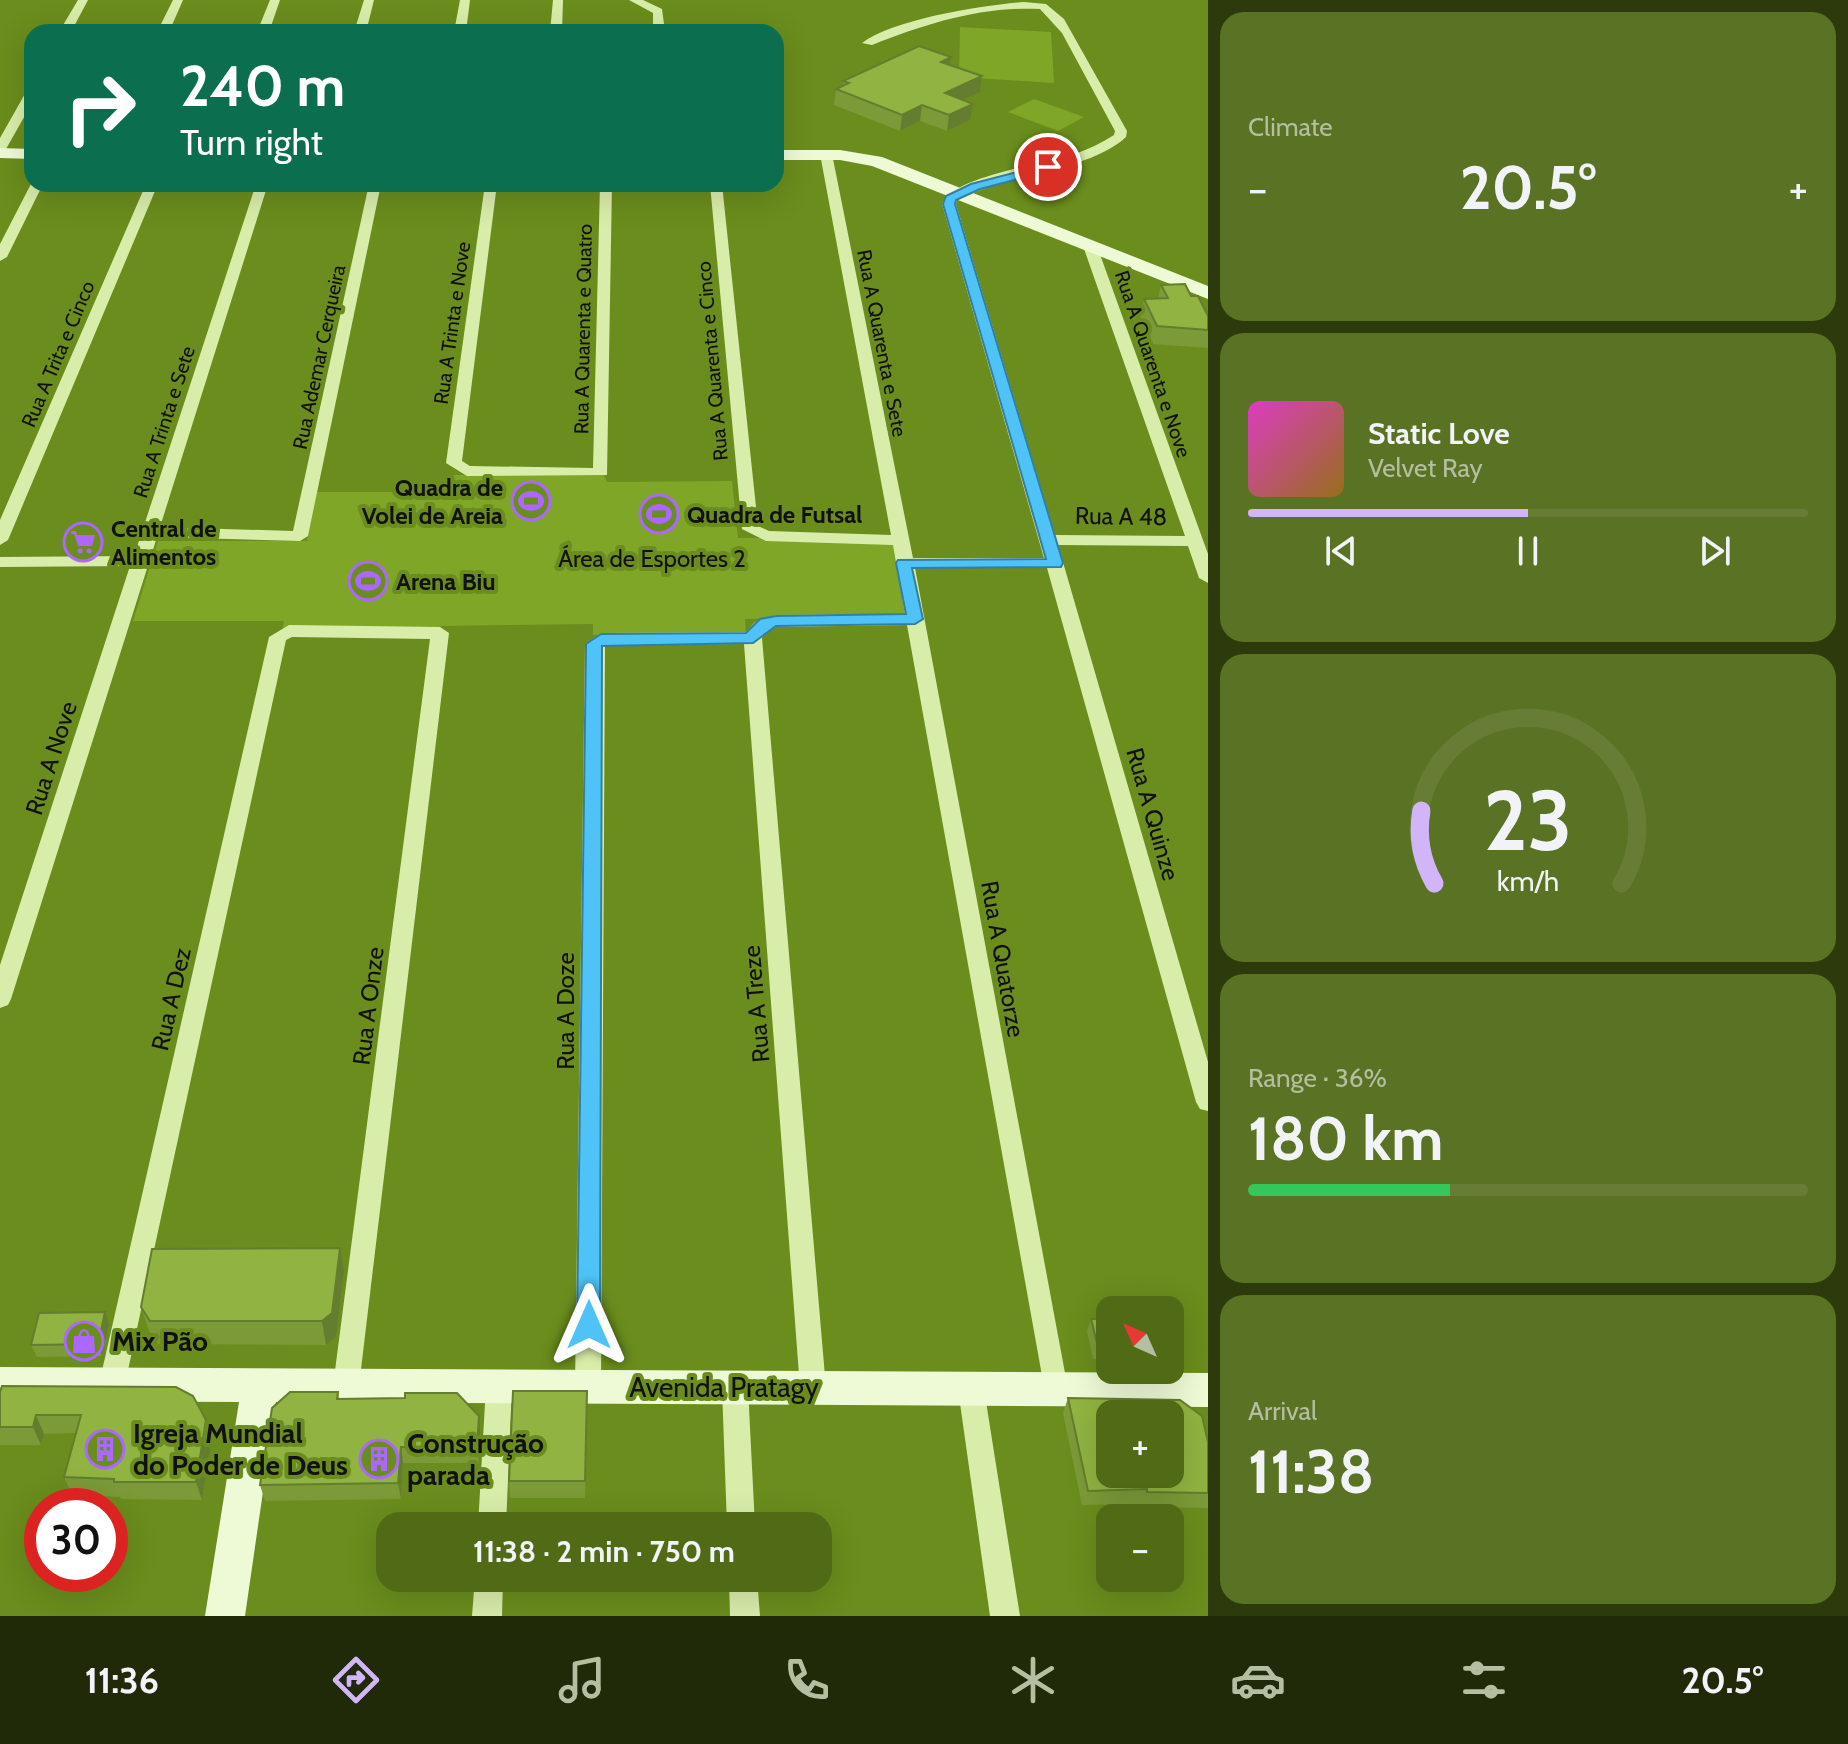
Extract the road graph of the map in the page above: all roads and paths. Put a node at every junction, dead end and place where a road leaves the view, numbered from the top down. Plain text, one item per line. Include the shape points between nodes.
1 (83, 0) edge
2 (178, 0) edge
3 (275, 0) edge
4 (369, 0) edge
5 (465, 0) edge
6 (558, 0) edge
7 (634, 0) edge
8 (70, 24) edge
9 (167, 24) edge
10 (266, 24) edge
11 (362, 24) edge
12 (461, 24) edge
13 (556, 24) edge
14 (658, 24) edge
15 (868, 43) dead end
16 (24, 107) edge
17 (0, 151) edge
18 (24, 153) edge
19 (826, 154) junction
20 (784, 155) edge
21 (33, 192) edge
22 (149, 192) edge
23 (259, 192) edge
24 (373, 192) edge
25 (490, 192) edge
26 (606, 192) edge
27 (717, 192) edge
28 (959, 193) junction
29 (1090, 246) junction
30 (0, 257) edge
31 (1208, 293) edge
32 (598, 473) joint
33 (152, 532) junction
34 (1, 536) edge
35 (299, 537) joint
36 (899, 540) junction
37 (1048, 540) junction
38 (1194, 541) junction
39 (1204, 560) edge
40 (142, 561) junction
41 (0, 562) edge
42 (904, 563) junction
43 (1055, 563) junction
44 (1208, 578) edge
45 (915, 619) junction
46 (759, 630) junction
47 (289, 631) joint
48 (0, 999) edge
49 (1208, 1102) edge
50 (0, 1384) edge
51 (112, 1384) junction
52 (260, 1385) junction
53 (346, 1386) junction
54 (499, 1386) junction
55 (588, 1387) junction
56 (735, 1388) junction
57 (813, 1388) junction
58 (971, 1389) junction
59 (1055, 1389) junction
60 (1208, 1392) edge
61 (493, 1512) edge
62 (740, 1512) edge
63 (488, 1592) edge
64 (744, 1592) edge
65 (225, 1616) edge
66 (487, 1616) edge
67 (745, 1616) edge
68 (1005, 1616) edge

1 - 8 street
2 - 9 street
3 - 10 street
4 - 11 street
5 - 12 street
6 - 13 street
7 - 14 street via 656,8
15 - 28 street via 939,12 1007,1 1042,6 1068,33 1115,116 1120,137 1073,161
16 - 17 street
17 - 18 street
19 - 20 street
19 - 28 street via 876,161
19 - 36 street, Rua A Quarenta e Sete
21 - 30 street
22 - 34 street, Rua A Trita e Cinco
23 - 33 street, Rua A Trinta e Sete
24 - 35 street, Rua Ademar Cerqueira
25 - 32 street, Rua A Trinta e Nove via 455,467
26 - 32 street, Rua A Quarenta e Quatro
27 - 36 street, Rua A Quarenta e Cinco via 744,487 753,533
28 - 29 street
28 - 37 street, Rua A Quinze via 949,204
29 - 31 street
29 - 38 street, Rua A Quarenta e Nove
33 - 35 street, Rua A Trinta e Sete
33 - 40 street, Rua A Nove
36 - 42 street, Rua A Quatorze
37 - 38 street, Rua A 48
37 - 43 street, Rua A Quinze
38 - 39 street, Rua A Quarenta e Nove
39 - 44 street, Rua A Quarenta e Nove
40 - 41 street
40 - 48 street, Rua A Nove
42 - 43 street
42 - 45 street, Rua A Quatorze
43 - 49 street, Rua A Quinze
45 - 46 street
45 - 59 street, Rua A Quatorze
46 - 55 street, Rua A Doze via 601,639 594,644
46 - 57 street, Rua A Treze
47 - 51 street, Rua A Dez via 278,637
47 - 53 street, Rua A Onze via 440,633
50 - 51 street, Avenida Pratagy
51 - 52 street, Avenida Pratagy
52 - 53 street, Avenida Pratagy
52 - 65 street
53 - 54 street, Avenida Pratagy
54 - 55 street, Avenida Pratagy
54 - 61 street
55 - 56 street, Avenida Pratagy
56 - 57 street, Avenida Pratagy
56 - 62 street
57 - 58 street, Avenida Pratagy
58 - 59 street, Avenida Pratagy
58 - 68 street
59 - 60 street, Avenida Pratagy
63 - 66 street
64 - 67 street

